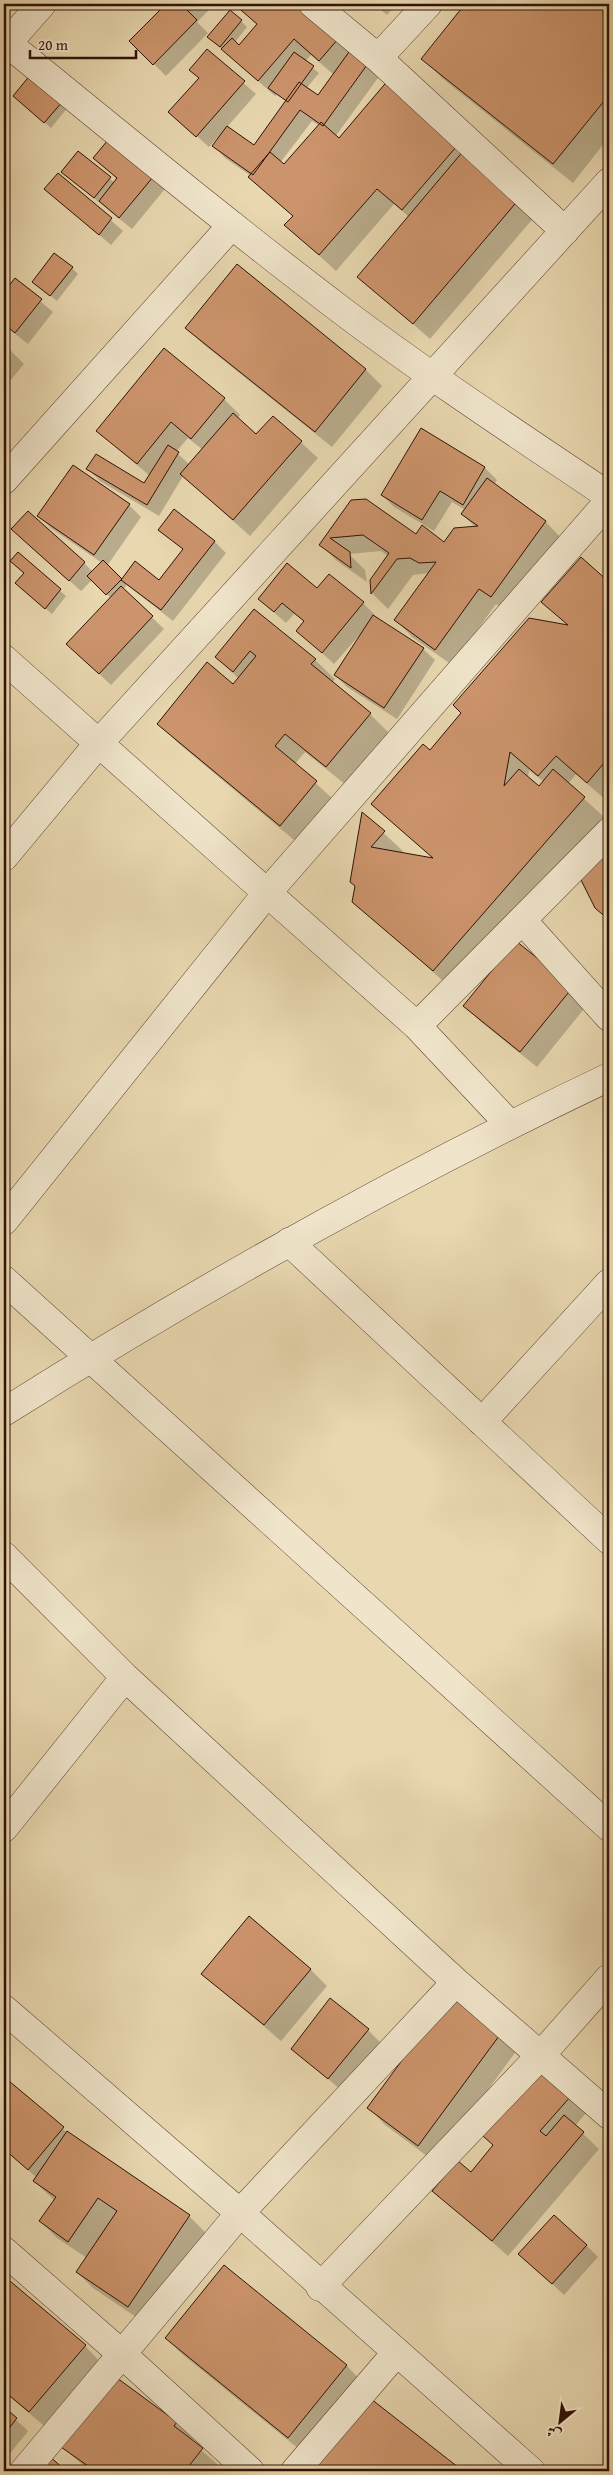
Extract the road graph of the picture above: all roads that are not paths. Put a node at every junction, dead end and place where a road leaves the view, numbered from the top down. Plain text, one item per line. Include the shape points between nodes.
1 (42, 4) edge
2 (314, 4) edge
3 (428, 4) edge
4 (5, 45) edge
5 (378, 58) junction
6 (609, 182) edge
7 (232, 225) junction
8 (565, 231) junction
9 (432, 376) junction
10 (4, 480) edge
11 (609, 496) edge
12 (609, 501) edge
13 (4, 658) edge
14 (98, 744) junction
15 (609, 832) edge
16 (4, 857) edge
17 (267, 893) junction
18 (522, 920) junction
19 (609, 1017) edge
20 (418, 1026) junction
21 (609, 1078) edge
22 (510, 1125) junction
23 (4, 1221) edge
24 (289, 1242) junction
25 (4, 1280) edge
26 (609, 1283) edge
27 (89, 1358) junction
28 (4, 1412) edge
29 (482, 1422) junction
30 (609, 1540) edge
31 (4, 1556) edge
32 (125, 1677) junction
33 (609, 1827) edge
34 (4, 1828) edge
35 (609, 1978) edge
36 (456, 1982) junction
37 (4, 2009) edge
38 (541, 2055) junction
39 (609, 2115) edge
40 (240, 2213) junction
41 (4, 2251) edge
42 (320, 2287) junction
43 (396, 2353) junction
44 (123, 2355) junction
45 (24, 2471) edge
46 (250, 2471) edge
47 (295, 2471) edge
48 (531, 2471) edge

1 - 4 street
2 - 5 street
3 - 5 street
4 - 7 street
5 - 8 street
6 - 8 street
7 - 9 street
7 - 10 street
8 - 9 street
9 - 11 street
9 - 14 street
12 - 17 street
13 - 14 street
14 - 16 street
14 - 17 street
15 - 18 street
17 - 20 street
17 - 23 street
18 - 19 street
18 - 20 street
20 - 22 street
21 - 22 street
22 - 24 street
24 - 27 street
24 - 29 street
25 - 27 street
26 - 29 street
27 - 28 street
27 - 33 street
29 - 30 street
31 - 32 street
32 - 34 street
32 - 36 street
35 - 38 street
36 - 38 street
36 - 40 street
37 - 40 street
38 - 39 street
38 - 42 street
40 - 42 street
40 - 44 street
41 - 44 street
42 - 43 street
43 - 47 street
43 - 48 street
44 - 45 street
44 - 46 street

